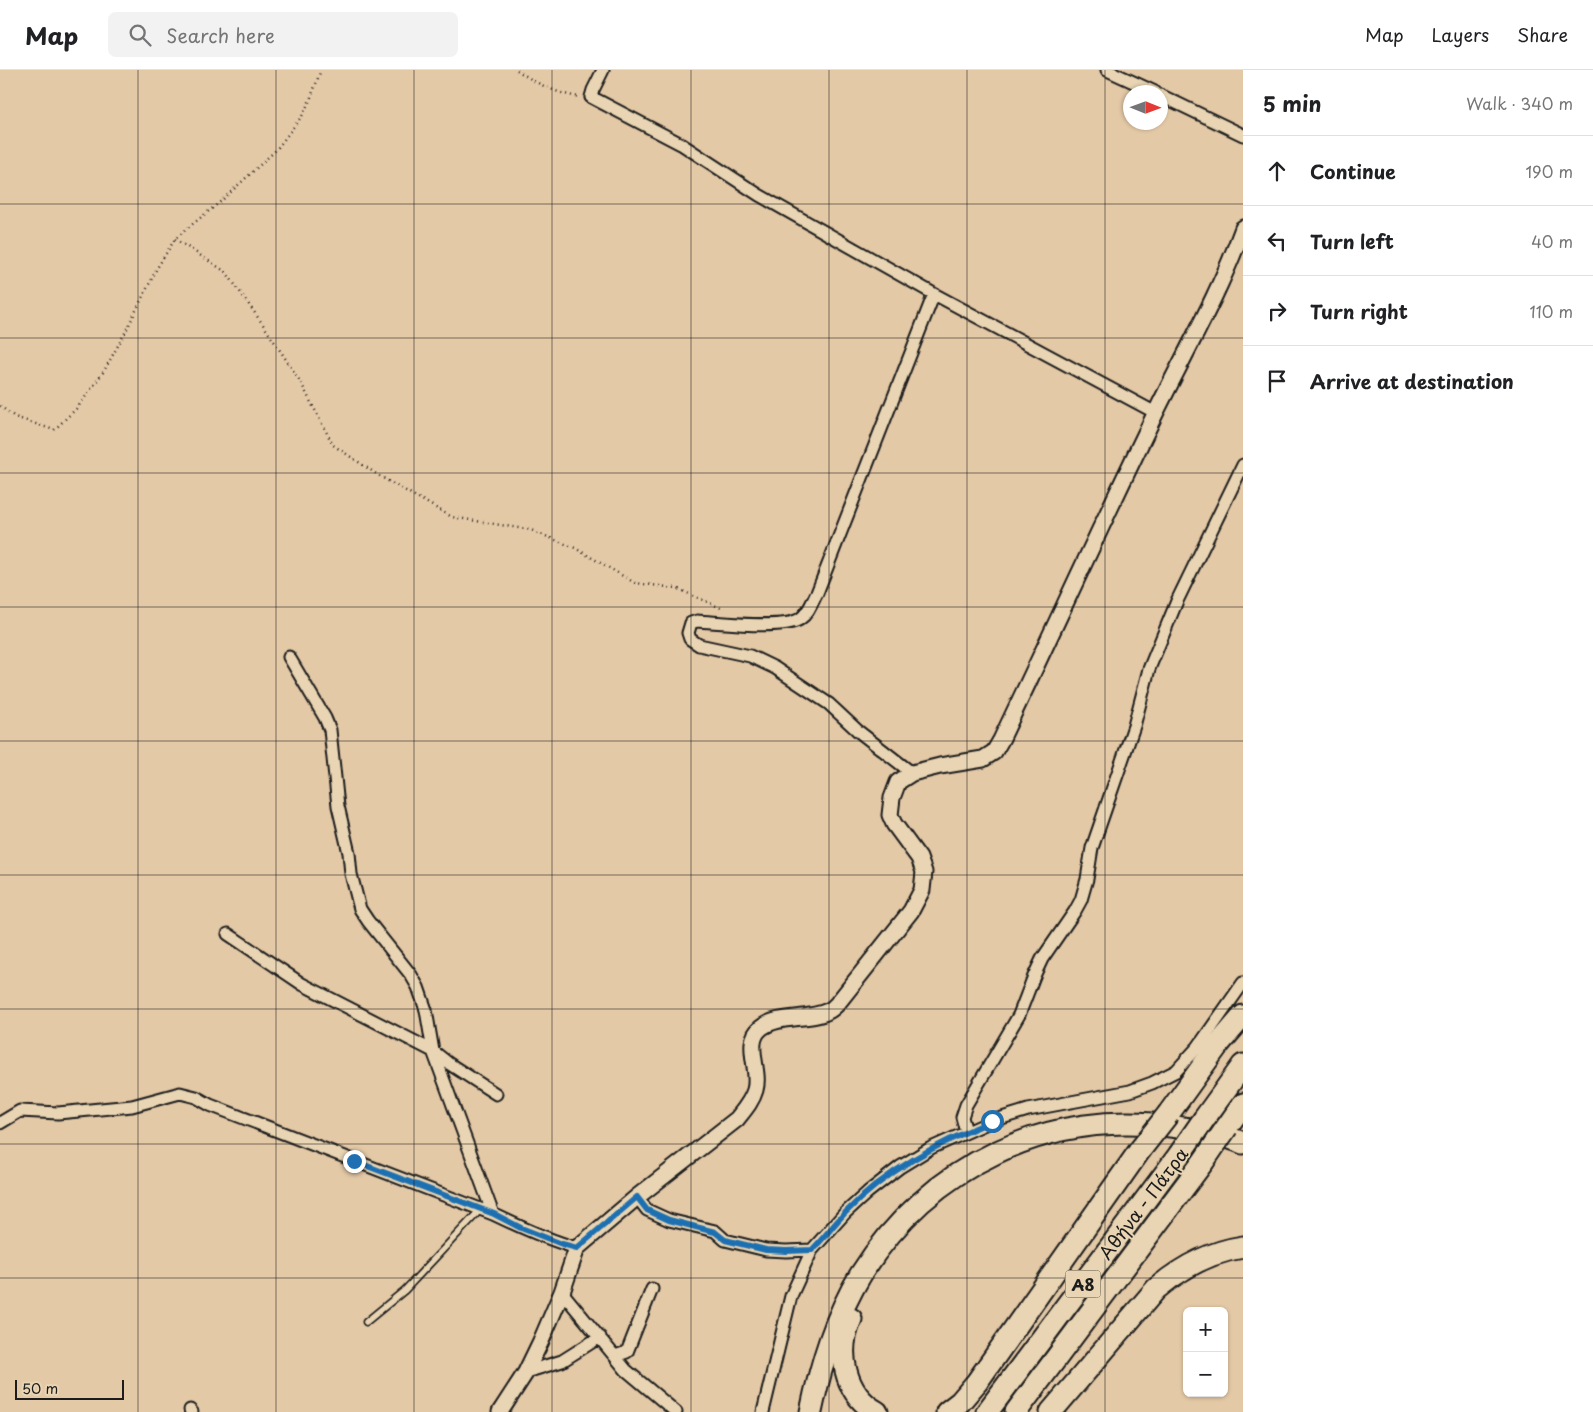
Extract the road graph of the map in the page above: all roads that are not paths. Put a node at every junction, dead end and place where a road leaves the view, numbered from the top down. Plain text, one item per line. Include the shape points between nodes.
1 (603, 70) edge
2 (1107, 70) edge
3 (1140, 85) edge
4 (1168, 99) edge
5 (1243, 134) edge
6 (1243, 228) edge
7 (934, 294) junction
8 (1156, 413) junction
9 (1243, 465) edge
10 (289, 657) dead end
11 (912, 773) junction
12 (228, 934) dead end
13 (1243, 983) edge
14 (1243, 1016) edge
15 (433, 1051) junction
16 (1243, 1065) edge
17 (496, 1094) dead end
18 (1243, 1104) edge
19 (0, 1122) edge
20 (966, 1132) junction
21 (1243, 1143) edge
22 (1243, 1158) edge
23 (637, 1197) junction
24 (481, 1209) junction
25 (494, 1214) junction
26 (1243, 1247) edge
27 (577, 1248) junction
28 (812, 1250) junction
29 (652, 1289) dead end
30 (562, 1292) junction
31 (366, 1322) dead end
32 (600, 1337) junction
33 (615, 1356) junction
34 (526, 1372) junction
35 (500, 1412) edge
36 (676, 1412) edge
37 (763, 1412) edge
38 (811, 1412) edge
39 (877, 1412) edge
40 (947, 1412) edge
41 (987, 1412) edge
42 (1016, 1412) edge
43 (1050, 1412) edge

1 - 7 street via 591,97 681,144 759,195
2 - 3 street
4 - 5 street
6 - 8 street via 1204,317
7 - 8 street
7 - 11 street via 809,610 788,624 697,621 691,623 688,633 699,645 750,656 775,668 829,704
8 - 11 street via 994,752 983,760
9 - 20 street via 1177,601 1149,669 1134,726 1092,848 1081,900 1042,958 1019,1015 966,1105 962,1117
10 - 15 street via 330,730 338,806 360,909 418,987 426,1010
11 - 23 street via 898,782 890,808 894,824 919,858 924,872 922,890 910,911 837,1004 818,1015 764,1026 755,1033 752,1043 757,1075 755,1090 748,1104 737,1119
12 - 15 street via 302,984
13 - 20 street via 1198,1047 1176,1071 1130,1091 1028,1110
14 - 40 highway, bridge via 1140,1150 977,1382
15 - 17 street
15 - 25 street
16 - 41 highway, Αθήνα - Πάτρα / Α8, bridge
18 - 42 highway, Αθήνα - Πάτρα / Α8, bridge
19 - 24 street via 20,1110 58,1113 132,1106 180,1093
20 - 28 street via 900,1167 845,1213
21 - 38 highway via 1168,1125 1100,1123 1034,1136 974,1164 911,1212 861,1274 834,1328
22 - 39 highway via 1159,1137 1095,1136 1016,1156 958,1188 902,1239 872,1279 849,1324 844,1339 845,1371 861,1399
23 - 27 street
23 - 28 street via 647,1210 669,1220 715,1232 725,1240 766,1250
24 - 25 street
24 - 31 lane via 405,1290
25 - 27 street via 521,1228
26 - 43 highway via 1190,1264 1161,1284
27 - 30 street
28 - 37 street via 790,1296
29 - 33 street via 627,1352
30 - 32 street
30 - 34 street
32 - 33 street
32 - 34 street via 562,1361
33 - 36 street via 626,1370
34 - 35 street

